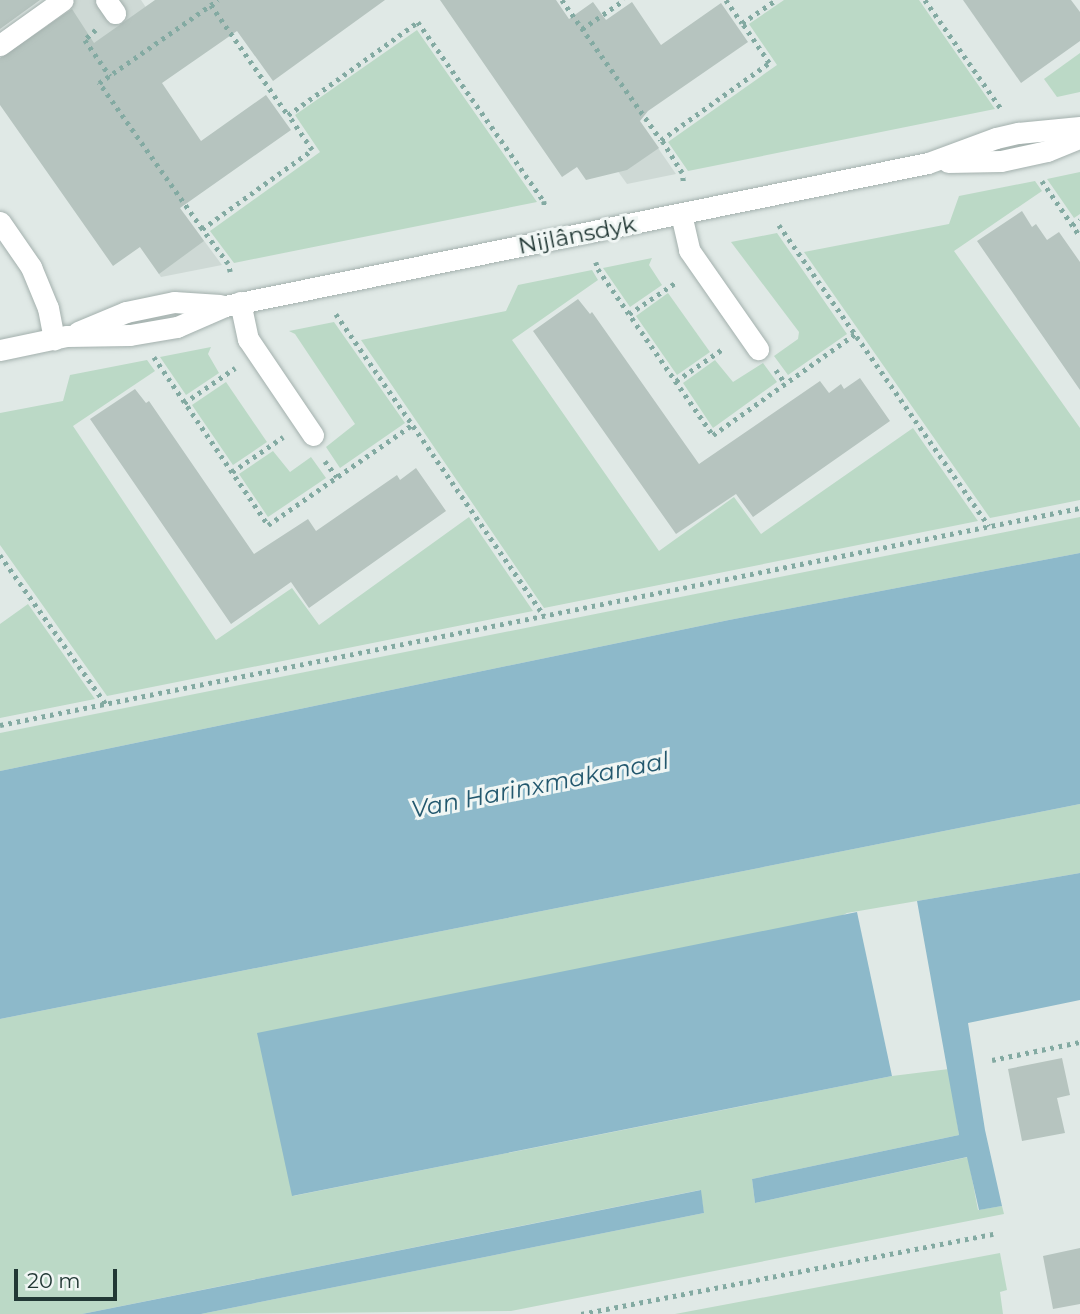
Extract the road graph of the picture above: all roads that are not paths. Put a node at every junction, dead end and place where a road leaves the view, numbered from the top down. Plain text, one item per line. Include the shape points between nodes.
1 (63, 0) edge
2 (0, 45) edge
3 (1080, 127) edge
4 (1080, 138) edge
5 (928, 163) junction
6 (681, 214) junction
7 (0, 222) edge
8 (233, 304) junction
9 (61, 338) junction
10 (752, 341) road end
11 (0, 350) edge
12 (309, 428) road end

1 - 2 street
3 - 5 street, Nijlânsdyk via 1042,128 996,138
4 - 5 street, Nijlânsdyk via 1047,151 1000,160
5 - 6 street, Nijlânsdyk
6 - 8 street, Nijlânsdyk
6 - 10 street via 689,250
7 - 9 street via 31,267
8 - 9 street, Nijlânsdyk via 177,327 130,335
8 - 12 street via 248,339
9 - 11 street, Nijlânsdyk

